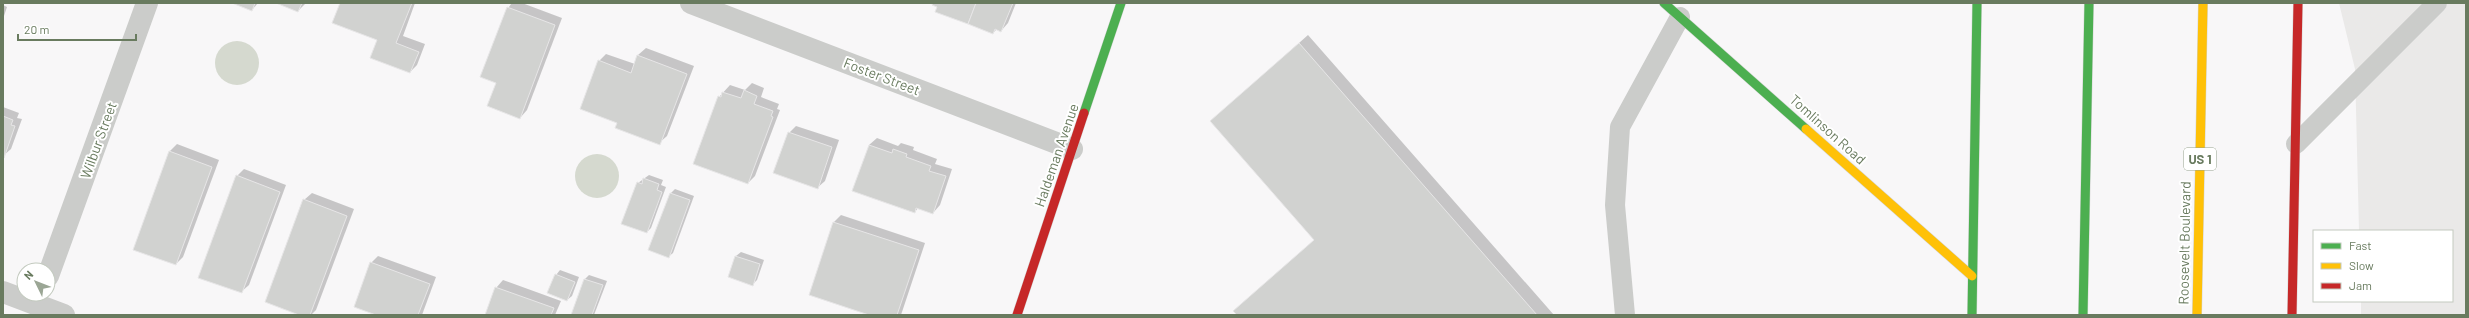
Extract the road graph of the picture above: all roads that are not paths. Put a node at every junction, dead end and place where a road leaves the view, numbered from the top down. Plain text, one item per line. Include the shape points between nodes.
1 (147, 3) edge
2 (691, 3) edge
3 (1121, 3) edge
4 (1664, 3) edge
5 (1977, 3) edge
6 (2089, 3) edge
7 (2203, 3) edge
8 (2298, 3) edge
9 (2437, 3) edge
10 (1680, 17) junction
11 (2296, 144) junction
12 (1072, 149) junction
13 (53, 262) edge
14 (1972, 276) junction
15 (3, 292) edge
16 (38, 305) edge
17 (64, 315) edge
18 (1017, 315) edge
19 (1624, 315) edge
20 (1972, 315) edge
21 (2083, 315) edge
22 (2197, 315) edge
23 (2292, 315) edge

1 - 13 street, Wilbur Street
2 - 12 street, Foster Street
3 - 12 main road, Haldeman Avenue
4 - 10 main road, Tomlinson Road
5 - 14 main road
6 - 21 main road
7 - 22 main road, Roosevelt Boulevard / US 1
8 - 11 main road
9 - 11 lane
10 - 14 main road, Tomlinson Road
10 - 19 lane via 1620,127 1615,205
11 - 23 main road
12 - 18 main road, Haldeman Avenue
14 - 20 main road
15 - 16 street
16 - 17 street

